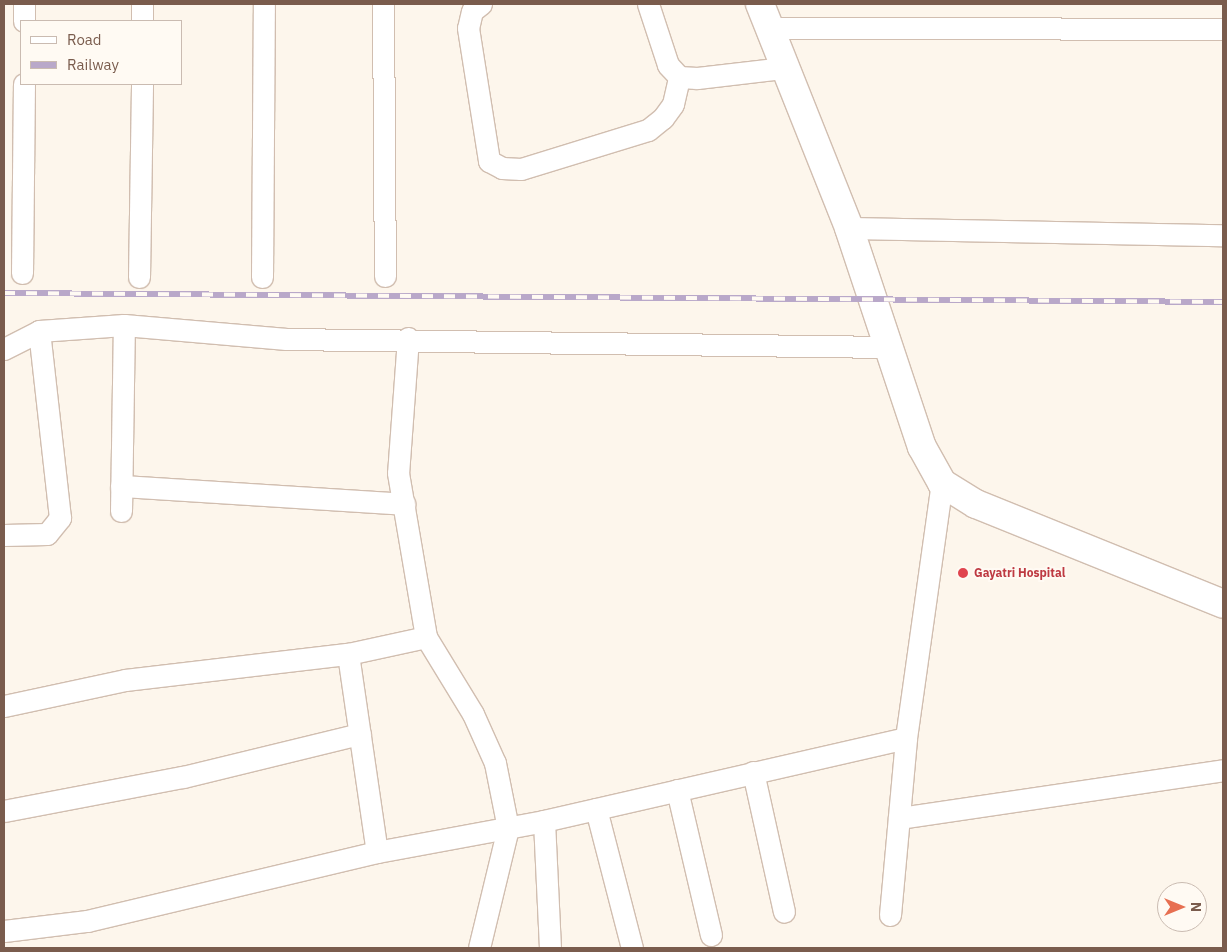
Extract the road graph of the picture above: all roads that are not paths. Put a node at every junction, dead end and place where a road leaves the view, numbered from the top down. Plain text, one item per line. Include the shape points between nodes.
1 (24, 4) edge
2 (142, 4) edge
3 (264, 4) edge
4 (383, 4) edge
5 (481, 4) edge
6 (648, 4) edge
7 (764, 16) edge
8 (24, 20) edge
9 (142, 20) edge
10 (1223, 29) edge
11 (784, 68) junction
12 (679, 77) junction
13 (24, 85) edge
14 (142, 85) edge
15 (849, 228) junction
16 (1223, 235) edge
17 (22, 273) dead end
18 (385, 276) dead end
19 (139, 277) dead end
20 (262, 277) dead end
21 (124, 325) junction
22 (39, 331) junction
23 (408, 338) junction
24 (889, 347) junction
25 (4, 350) edge
26 (942, 483) junction
27 (121, 486) junction
28 (404, 504) junction
29 (121, 511) dead end
30 (4, 535) edge
31 (1223, 604) edge
32 (426, 637) junction
33 (348, 654) junction
34 (4, 706) edge
35 (360, 734) junction
36 (906, 738) junction
37 (1223, 770) edge
38 (754, 772) junction
39 (676, 790) junction
40 (596, 809) junction
41 (4, 811) edge
42 (898, 818) junction
43 (544, 821) junction
44 (508, 828) junction
45 (377, 852) junction
46 (784, 912) dead end
47 (890, 915) dead end
48 (4, 931) edge
49 (711, 935) dead end
50 (479, 948) edge
51 (550, 948) edge
52 (632, 948) edge

1 - 8 street
2 - 9 street
3 - 20 street
4 - 18 street
5 - 12 street via 472,10 468,28 489,161 502,168 521,169 648,130 663,118 672,104
6 - 12 street via 668,65
7 - 10 street
7 - 11 street
11 - 12 street via 697,78
11 - 15 street
13 - 17 street
14 - 19 street
15 - 16 street
15 - 24 street
21 - 22 street
21 - 23 street via 286,339
21 - 27 street
22 - 25 street
22 - 30 street via 60,518 47,534
23 - 24 street
23 - 28 street via 398,473
24 - 26 street via 922,447
26 - 31 street via 976,504
26 - 36 street
27 - 28 street
27 - 29 street
28 - 32 street
32 - 33 street
32 - 44 street via 473,714 495,763
33 - 34 street via 125,680
33 - 35 street
35 - 41 street via 183,777
35 - 45 street
36 - 38 street
36 - 42 street
37 - 42 street
38 - 39 street
38 - 46 street
39 - 40 street
39 - 49 street
40 - 43 street
40 - 52 street
42 - 47 street
43 - 44 street
43 - 51 street
44 - 45 street
44 - 50 street
45 - 48 street via 87,920

